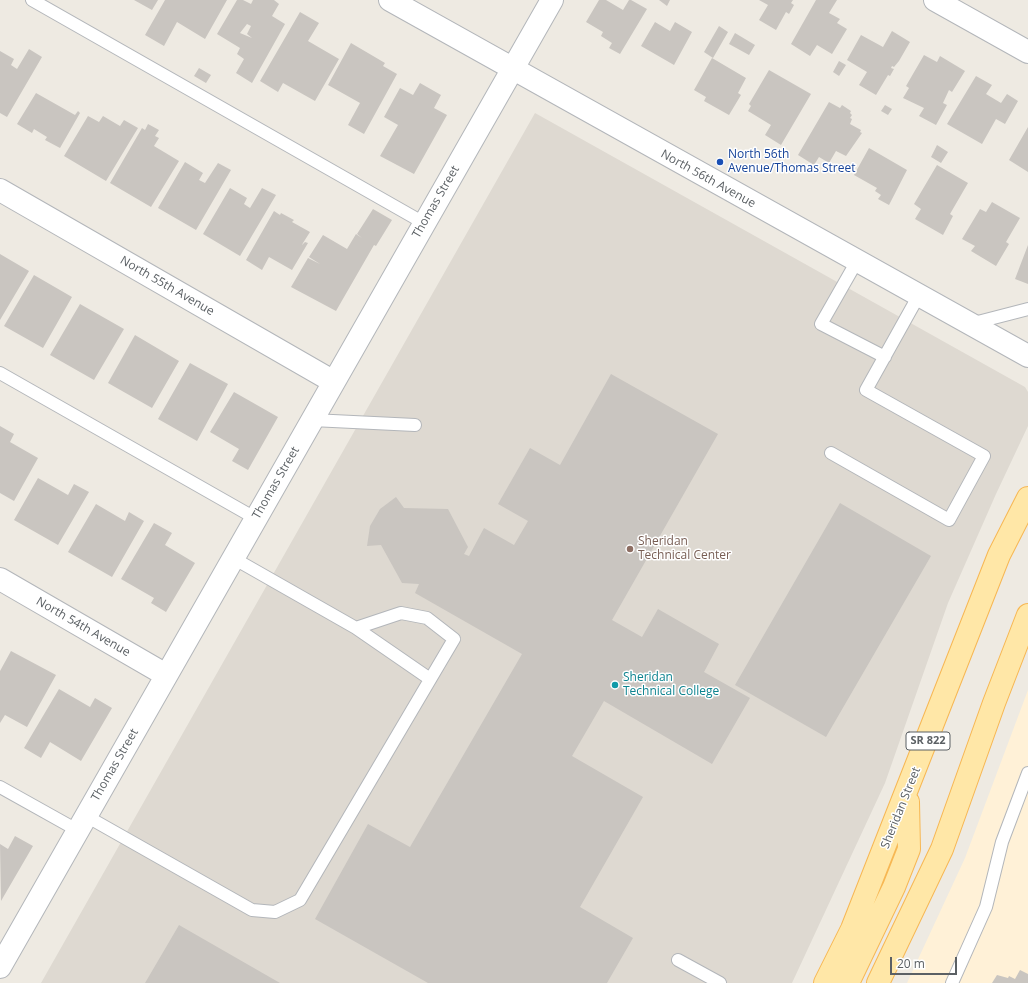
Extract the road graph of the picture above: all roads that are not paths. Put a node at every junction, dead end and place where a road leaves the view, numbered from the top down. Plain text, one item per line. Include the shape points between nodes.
1 (32, 0) edge
2 (390, 0) edge
3 (552, 0) edge
4 (935, 0) edge
5 (1028, 52) edge
6 (512, 69) junction
7 (0, 190) edge
8 (424, 223) junction
9 (857, 261) junction
10 (919, 295) junction
11 (1028, 308) edge
12 (970, 324) junction
13 (1028, 356) edge
14 (885, 357) junction
15 (0, 373) edge
16 (334, 382) junction
17 (312, 420) junction
18 (414, 425) dead end
19 (831, 453) dead end
20 (1028, 498) edge
21 (255, 518) junction
22 (233, 558) junction
23 (0, 579) edge
24 (1028, 615) edge
25 (356, 628) junction
26 (166, 675) junction
27 (430, 679) junction
28 (1028, 773) edge
29 (0, 787) edge
30 (908, 791) junction
31 (82, 823) junction
32 (678, 960) dead end
33 (0, 967) edge
34 (720, 983) edge
35 (825, 983) edge
36 (848, 983) edge
37 (878, 983) edge
38 (952, 983) edge

1 - 8 lane
2 - 6 street, North 56th Avenue
3 - 6 street, Thomas Street
4 - 5 street
6 - 8 street, Thomas Street
6 - 9 street, North 56th Avenue
7 - 16 street, North 55th Avenue
8 - 16 street, Thomas Street
9 - 10 street, North 56th Avenue
9 - 14 lane via 821,324
10 - 12 street, North 56th Avenue
10 - 14 lane
11 - 12 lane
12 - 13 street, North 56th Avenue
14 - 19 lane via 866,390 984,456 949,520
15 - 21 lane
16 - 17 street, Thomas Street
17 - 18 lane
17 - 21 street, Thomas Street
20 - 30 main road, Sheridan Street / SR 822 via 999,555
21 - 22 street, Thomas Street
22 - 25 lane
22 - 26 street, Thomas Street
23 - 26 street, North 54th Avenue
24 - 37 main road via 942,849
25 - 27 lane
25 - 27 lane via 401,613 427,618 454,639
26 - 31 street, Thomas Street
27 - 31 lane via 300,900 275,912 252,910
28 - 38 lane via 1002,842 986,907
29 - 31 lane
30 - 35 main road, Sheridan Street / SR 822 via 852,929
30 - 36 main road via 909,849 894,887
31 - 33 street, Thomas Street
32 - 34 lane

